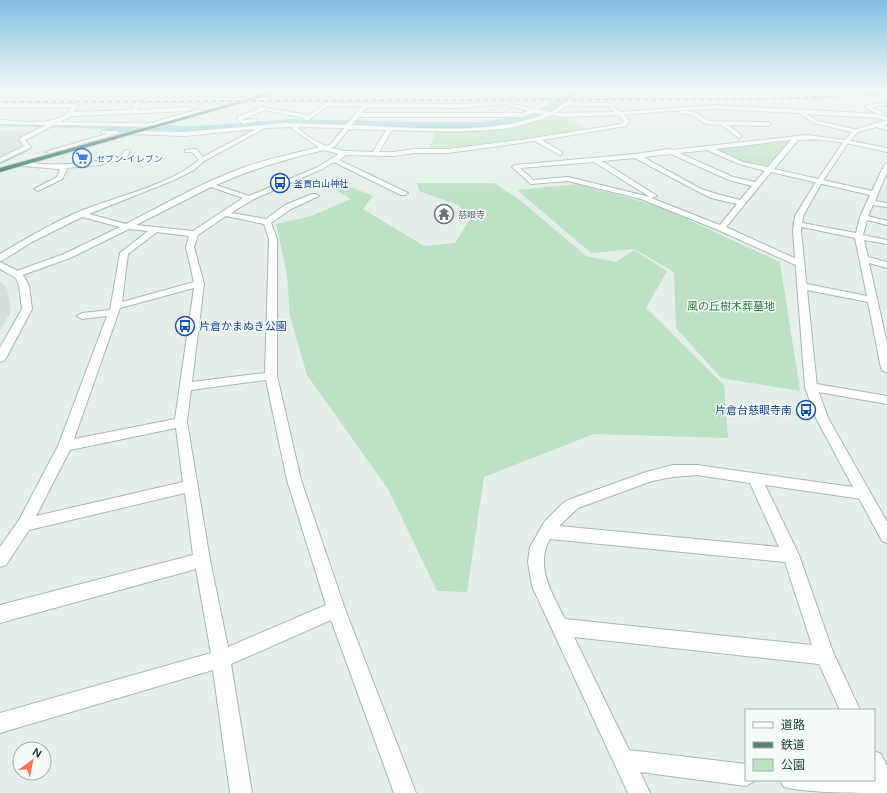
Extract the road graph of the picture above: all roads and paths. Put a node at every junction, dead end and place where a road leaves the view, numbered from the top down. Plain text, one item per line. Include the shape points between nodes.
1 (48, 126) edge
2 (158, 126) edge
3 (266, 126) joint
4 (295, 126) edge
5 (347, 126) edge
6 (374, 126) edge
7 (504, 126) edge
8 (618, 126) edge
9 (725, 126) edge
10 (832, 126) edge
11 (869, 126) edge
12 (390, 128) junction
13 (24, 129) dead end
14 (42, 129) junction
15 (54, 130) dead end
16 (856, 131) junction
17 (95, 132) dead end
18 (137, 132) junction
19 (739, 136) dead end
20 (796, 138) junction
21 (535, 139) junction
22 (846, 142) junction
23 (325, 147) junction
24 (706, 147) junction
25 (887, 150) edge
26 (127, 151) dead end
27 (187, 151) dead end
28 (669, 151) junction
29 (48, 152) dead end
30 (560, 153) dead end
31 (375, 154) junction
32 (636, 156) junction
33 (340, 157) junction
34 (0, 160) edge
35 (202, 160) junction
36 (596, 160) junction
37 (23, 164) junction
38 (60, 167) junction
39 (0, 170) edge
40 (770, 171) junction
41 (886, 171) edge
42 (819, 182) junction
43 (210, 185) junction
44 (758, 185) junction
45 (38, 189) dead end
46 (887, 189) edge
47 (404, 193) dead end
48 (874, 194) junction
49 (316, 196) dead end
50 (249, 198) junction
51 (742, 203) junction
52 (887, 205) edge
53 (670, 206) junction
54 (81, 214) junction
55 (225, 214) junction
56 (864, 217) junction
57 (267, 222) junction
58 (887, 223) edge
59 (797, 224) junction
60 (126, 226) junction
61 (721, 228) junction
62 (155, 230) junction
63 (194, 234) junction
64 (859, 236) junction
65 (887, 242) edge
66 (0, 258) edge
67 (864, 259) junction
68 (800, 264) junction
69 (0, 265) edge
70 (887, 265) edge
71 (17, 274) junction
72 (199, 284) junction
73 (802, 286) junction
74 (872, 300) junction
75 (115, 309) junction
76 (82, 316) dead end
77 (0, 358) edge
78 (887, 368) edge
79 (271, 376) junction
80 (186, 387) junction
81 (812, 387) junction
82 (887, 400) edge
83 (181, 422) junction
84 (65, 446) junction
85 (756, 478) junction
86 (191, 486) junction
87 (862, 492) junction
88 (24, 525) junction
89 (546, 532) junction
90 (887, 536) edge
91 (791, 555) junction
92 (0, 560) edge
93 (202, 560) junction
94 (336, 609) junction
95 (0, 614) edge
96 (560, 627) junction
97 (825, 656) junction
98 (220, 659) junction
99 (850, 709) edge
100 (0, 723) edge
101 (623, 760) junction
102 (875, 763) edge
103 (745, 774) edge
104 (801, 781) edge
105 (887, 790) edge
106 (240, 793) edge
107 (405, 793) edge
108 (639, 793) edge

1 - 14 street
2 - 18 highway
3 - 18 street via 184,134
3 - 35 street
4 - 23 street via 294,128 306,138
5 - 23 street via 332,146
6 - 12 street
7 - 12 street via 478,130
8 - 21 street
9 - 19 street
10 - 16 street
11 - 16 street
12 - 31 street
13 - 14 street
14 - 15 street
14 - 34 street via 22,140 28,147
16 - 22 street
17 - 29 street via 117,133
18 - 37 highway
20 - 22 street
20 - 24 street
20 - 40 street
21 - 30 street
21 - 31 street via 448,151
22 - 25 street
22 - 42 street
23 - 33 street via 339,153
23 - 43 street via 271,161
24 - 28 street
24 - 40 street via 741,163
26 - 38 street via 124,157 113,160
27 - 35 street via 194,150
28 - 32 street
28 - 44 street via 731,179
31 - 33 street
32 - 36 street
32 - 51 street via 699,190
33 - 47 street
33 - 50 street
35 - 54 street via 192,169 172,179
36 - 53 street
36 - 53 street via 515,167 531,182 568,179
37 - 38 street
37 - 39 highway
38 - 45 street via 64,170 60,178
40 - 42 street
40 - 44 street
41 - 48 street
42 - 48 street
42 - 59 street
43 - 50 street
43 - 60 street
44 - 51 street
46 - 48 street
48 - 52 street
48 - 56 street
49 - 57 street via 288,208
50 - 55 street
51 - 61 street
53 - 61 street
54 - 60 street
54 - 66 street
55 - 57 street
55 - 63 street
56 - 58 street
56 - 64 street
57 - 79 street via 273,239
59 - 64 street
59 - 68 street
60 - 62 street
60 - 71 street via 67,256
61 - 68 street
62 - 63 street
62 - 75 street via 124,253
63 - 72 street via 190,247
64 - 65 street
64 - 67 street
67 - 70 street
67 - 74 street
68 - 73 street
69 - 71 street
71 - 77 street via 24,286 27,309
72 - 75 street
72 - 80 street
73 - 74 street
73 - 81 street
74 - 78 street
75 - 76 street
75 - 84 street
79 - 80 street
79 - 94 street via 294,480
80 - 83 street
81 - 82 street
81 - 87 street via 822,418
83 - 84 street
83 - 86 street
84 - 88 street
85 - 87 street
85 - 89 street via 697,470 651,476 573,504 562,512
85 - 91 street
86 - 88 street
86 - 93 street
87 - 90 street
88 - 92 street
89 - 91 street
89 - 96 street via 539,544 536,568 540,586
91 - 97 street
93 - 95 street
93 - 98 street
94 - 98 street
94 - 107 street
96 - 97 street
96 - 101 street
97 - 99 street
98 - 100 street
98 - 106 street
101 - 103 street
101 - 108 street
102 - 105 street
104 - 105 street

